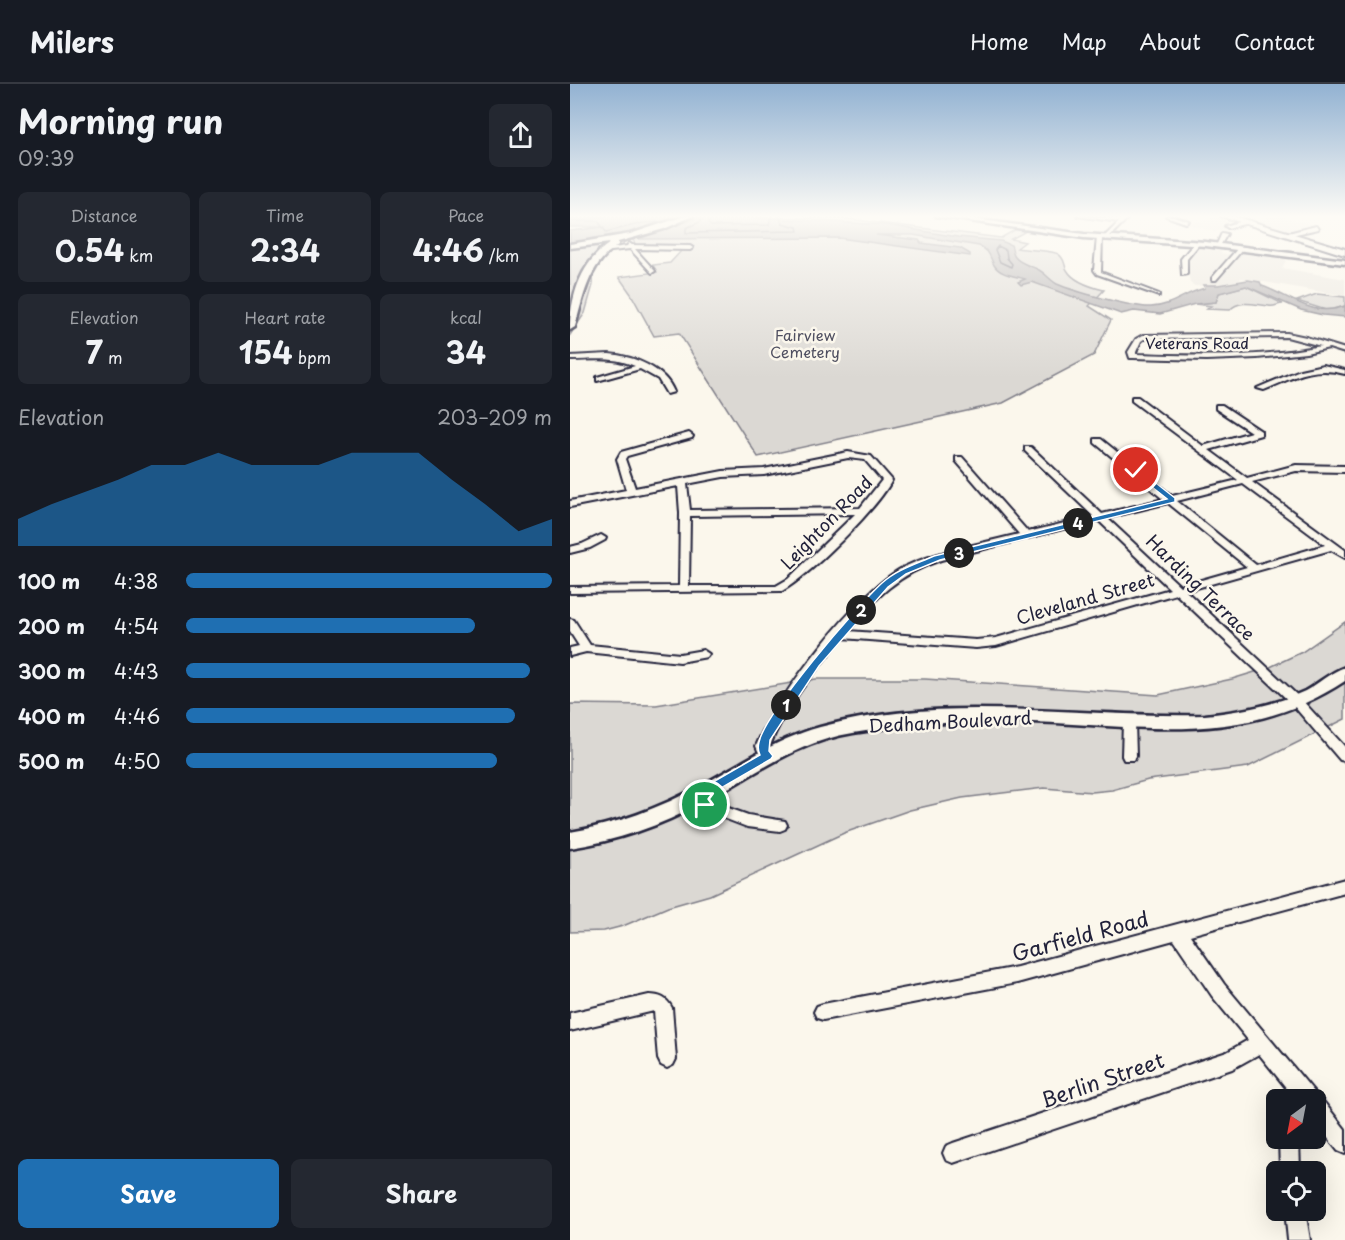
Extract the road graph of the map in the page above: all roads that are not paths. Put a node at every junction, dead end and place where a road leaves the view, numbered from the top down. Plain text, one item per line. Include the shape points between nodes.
1 (588, 270) edge
2 (1097, 270) edge
3 (1184, 270) edge
4 (1222, 270) edge
5 (1184, 274) dead end
6 (1214, 279) dead end
7 (1157, 295) dead end
8 (570, 327) edge
9 (1329, 346) junction
10 (1345, 351) edge
11 (570, 358) edge
12 (641, 366) junction
13 (1345, 372) edge
14 (600, 379) dead end
15 (1261, 388) dead end
16 (670, 392) dead end
17 (1135, 399) dead end
18 (1220, 407) dead end
19 (689, 436) dead end
20 (1098, 441) dead end
21 (1028, 449) dead end
22 (1201, 449) junction
23 (959, 459) dead end
24 (1345, 469) edge
25 (682, 482) junction
26 (1245, 482) junction
27 (631, 491) junction
28 (1173, 500) junction
29 (570, 504) edge
30 (862, 511) junction
31 (685, 513) junction
32 (1103, 517) junction
33 (1026, 536) junction
34 (601, 538) dead end
35 (1333, 546) junction
36 (570, 550) edge
37 (1345, 555) edge
38 (1254, 568) junction
39 (684, 589) junction
40 (570, 590) edge
41 (1179, 590) junction
42 (570, 622) edge
43 (841, 634) junction
44 (586, 648) junction
45 (570, 652) edge
46 (703, 654) dead end
47 (1345, 673) edge
48 (1297, 702) junction
49 (1129, 722) junction
50 (767, 756) junction
51 (1129, 756) dead end
52 (1345, 756) edge
53 (692, 800) junction
54 (780, 825) dead end
55 (570, 840) edge
56 (1345, 886) edge
57 (1178, 932) junction
58 (823, 1012) dead end
59 (570, 1022) edge
60 (1262, 1042) junction
61 (667, 1059) dead end
62 (1299, 1089) edge
63 (1326, 1117) edge
64 (1341, 1132) edge
65 (953, 1153) dead end
66 (1296, 1221) edge
67 (1299, 1240) edge

1 - 8 main road
2 - 7 street
3 - 5 street
4 - 6 street
9 - 9 street, Veterans Road via 1287,335 1158,336 1140,338 1132,352 1133,356 1260,356
9 - 10 street, Veterans Road
11 - 12 street via 619,356
12 - 14 street
12 - 16 street via 664,380
13 - 15 street via 1334,367 1310,368
17 - 22 street
18 - 22 street via 1258,433
19 - 27 street via 624,454 621,459
20 - 28 street
21 - 32 street, Harding Terrace
22 - 26 street
23 - 33 street
24 - 26 street via 1296,468
25 - 27 street
25 - 30 street, Leighton Road via 764,472 848,455 863,456 887,484
25 - 31 street
26 - 28 street
26 - 35 street
27 - 29 street
28 - 32 street
28 - 38 street
30 - 31 street
30 - 39 street, Leighton Road via 785,586 770,590
31 - 39 street
32 - 33 street
32 - 41 street, Harding Terrace
33 - 43 street via 937,558 903,572 876,593
34 - 36 street
35 - 37 street
35 - 38 street, Cleveland Street
38 - 41 street, Cleveland Street
39 - 40 street, Leighton Road
41 - 43 street, Cleveland Street via 987,643
41 - 48 street, Harding Terrace
42 - 44 street
43 - 50 street via 773,724 763,746
44 - 45 street
44 - 46 street via 680,658
47 - 48 main road, Dedham Boulevard
48 - 49 main road, Dedham Boulevard via 1226,720 1178,724
48 - 52 street, Harding Terrace
49 - 50 main road, Dedham Boulevard via 995,716 885,722 814,735
49 - 51 street
50 - 53 main road, Dedham Boulevard
53 - 54 street via 747,821
53 - 55 main road, Dedham Boulevard via 604,835
56 - 57 street, Garfield Road
57 - 58 street, Garfield Road via 1017,975
57 - 60 street via 1208,977
59 - 61 street via 657,1003 663,1008
60 - 62 street
60 - 65 street, Berlin Street via 1232,1060
63 - 64 street
66 - 67 street

